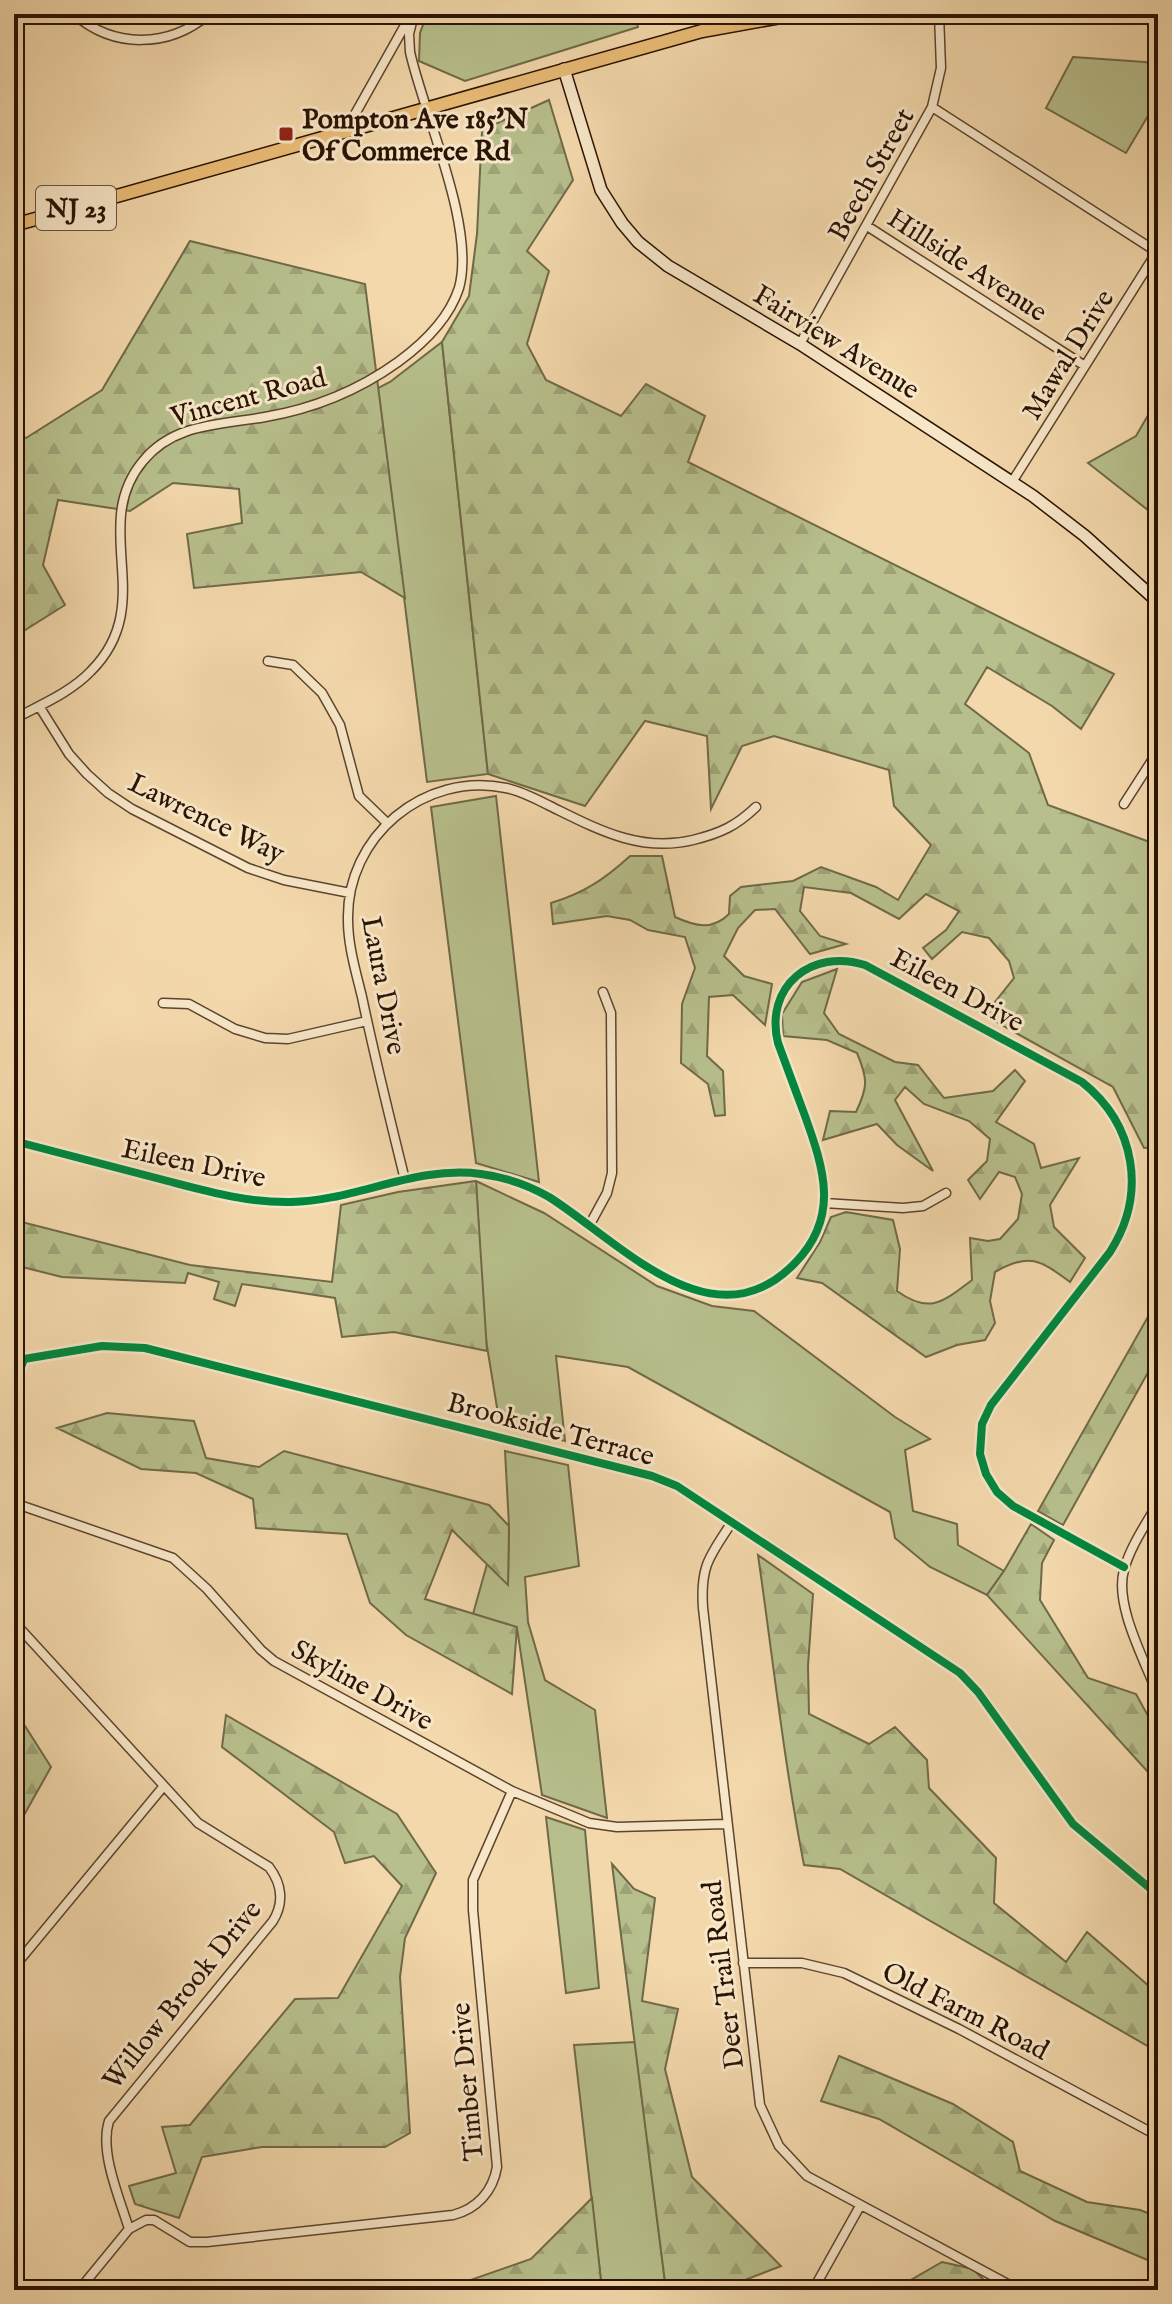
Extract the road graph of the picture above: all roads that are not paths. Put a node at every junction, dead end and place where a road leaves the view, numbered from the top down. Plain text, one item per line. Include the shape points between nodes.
1 (74, 14) edge
2 (209, 14) edge
3 (413, 14) edge
4 (797, 14) edge
5 (939, 14) edge
6 (564, 69) junction
7 (932, 107) junction
8 (427, 109) junction
9 (345, 133) junction
10 (14, 225) edge
11 (867, 226) junction
12 (1157, 251) edge
13 (800, 344) junction
14 (1085, 366) junction
15 (1012, 482) junction
16 (1158, 602) edge
17 (268, 661) dead end
18 (39, 706) junction
19 (14, 719) edge
20 (1158, 751) edge
21 (1124, 804) dead end
22 (756, 807) dead end
23 (387, 823) junction
24 (350, 893) junction
25 (603, 992) dead end
26 (163, 1003) dead end
27 (367, 1021) junction
28 (14, 1141) edge
29 (405, 1180) junction
30 (946, 1193) dead end
31 (824, 1203) junction
32 (589, 1226) junction
33 (14, 1386) edge
34 (14, 1503) edge
35 (1158, 1503) edge
36 (732, 1522) junction
37 (1124, 1567) junction
38 (14, 1622) edge
39 (1158, 1695) edge
40 (163, 1787) junction
41 (512, 1791) junction
42 (726, 1824) junction
43 (1158, 1895) edge
44 (743, 1963) junction
45 (14, 1967) edge
46 (1158, 2136) edge
47 (860, 2206) junction
48 (129, 2229) junction
49 (79, 2290) edge
50 (813, 2290) edge
51 (1019, 2290) edge

1 - 2 street via 101,32 143,40 178,34
3 - 8 street, Vincent Road via 410,52
3 - 9 street
4 - 6 main road, NJ 23 via 702,31
5 - 7 street, Beech Street via 941,68
6 - 8 main road, NJ 23
6 - 13 main road, Fairview Avenue via 596,177 630,233 668,266
7 - 11 street, Beech Street
7 - 12 street
8 - 9 main road, NJ 23
8 - 18 street, Vincent Road via 462,245 459,287 443,320 402,359 348,391 279,414 190,429 152,451 131,478 121,510 124,601 114,638 84,679
9 - 10 main road, NJ 23
11 - 13 street, Beech Street
11 - 14 street, Hillside Avenue
12 - 14 street, Mawal Drive
13 - 15 main road, Fairview Avenue
14 - 15 street, Mawal Drive
15 - 16 main road, Fairview Avenue via 1085,536
17 - 23 street via 293,665 322,693 340,725 359,796
18 - 19 street, Vincent Road
18 - 24 street, Lawrence Way via 87,774 132,809 248,868
20 - 21 street
22 - 23 street, Laura Drive via 737,826 689,841 650,844 607,834 520,791 466,786 427,796
23 - 24 street, Laura Drive via 362,858
24 - 27 street, Laura Drive via 349,934
25 - 32 street via 611,1013 612,1173
26 - 27 street via 189,1004 235,1029 265,1038 288,1039
27 - 29 street, Laura Drive
28 - 29 street, Eileen Drive via 253,1200 325,1200
29 - 32 street, Eileen Drive via 455,1172 496,1176 536,1191
30 - 31 street via 923,1206 903,1208
31 - 32 street, Eileen Drive via 817,1229 798,1260 769,1283 734,1294 710,1294 675,1284
31 - 37 street, Eileen Drive via 820,1157 775,1024 785,988 813,966 839,960 865,965 1071,1075 1102,1099 1123,1132 1131,1157 1127,1219 1110,1252 991,1405 979,1444 986,1474 1004,1500
33 - 36 street, Brookside Terrace via 24,1359 102,1346 164,1352 652,1476
34 - 41 street, Skyline Drive via 173,1558 274,1661
35 - 37 street
36 - 42 street, Deer Trail Road via 707,1560 701,1587
36 - 43 street, Brookside Terrace via 960,1673 1073,1824
37 - 39 street via 1123,1603
38 - 40 street, Willow Brook Drive
40 - 45 street
40 - 48 street, Willow Brook Drive via 198,1823 264,1863 276,1878 281,1899 273,1921 109,2121 106,2150
41 - 42 street, Skyline Drive via 589,1823
41 - 48 street, Timber Drive via 473,1880 497,2167 486,2194 453,2215 207,2242 190,2242 154,2220
42 - 44 street, Deer Trail Road
44 - 46 street, Old Farm Road via 802,1963 844,1973
44 - 47 street, Deer Trail Road via 760,2105 768,2125 797,2167
47 - 50 street
47 - 51 street, Deer Trail Road
48 - 49 street

